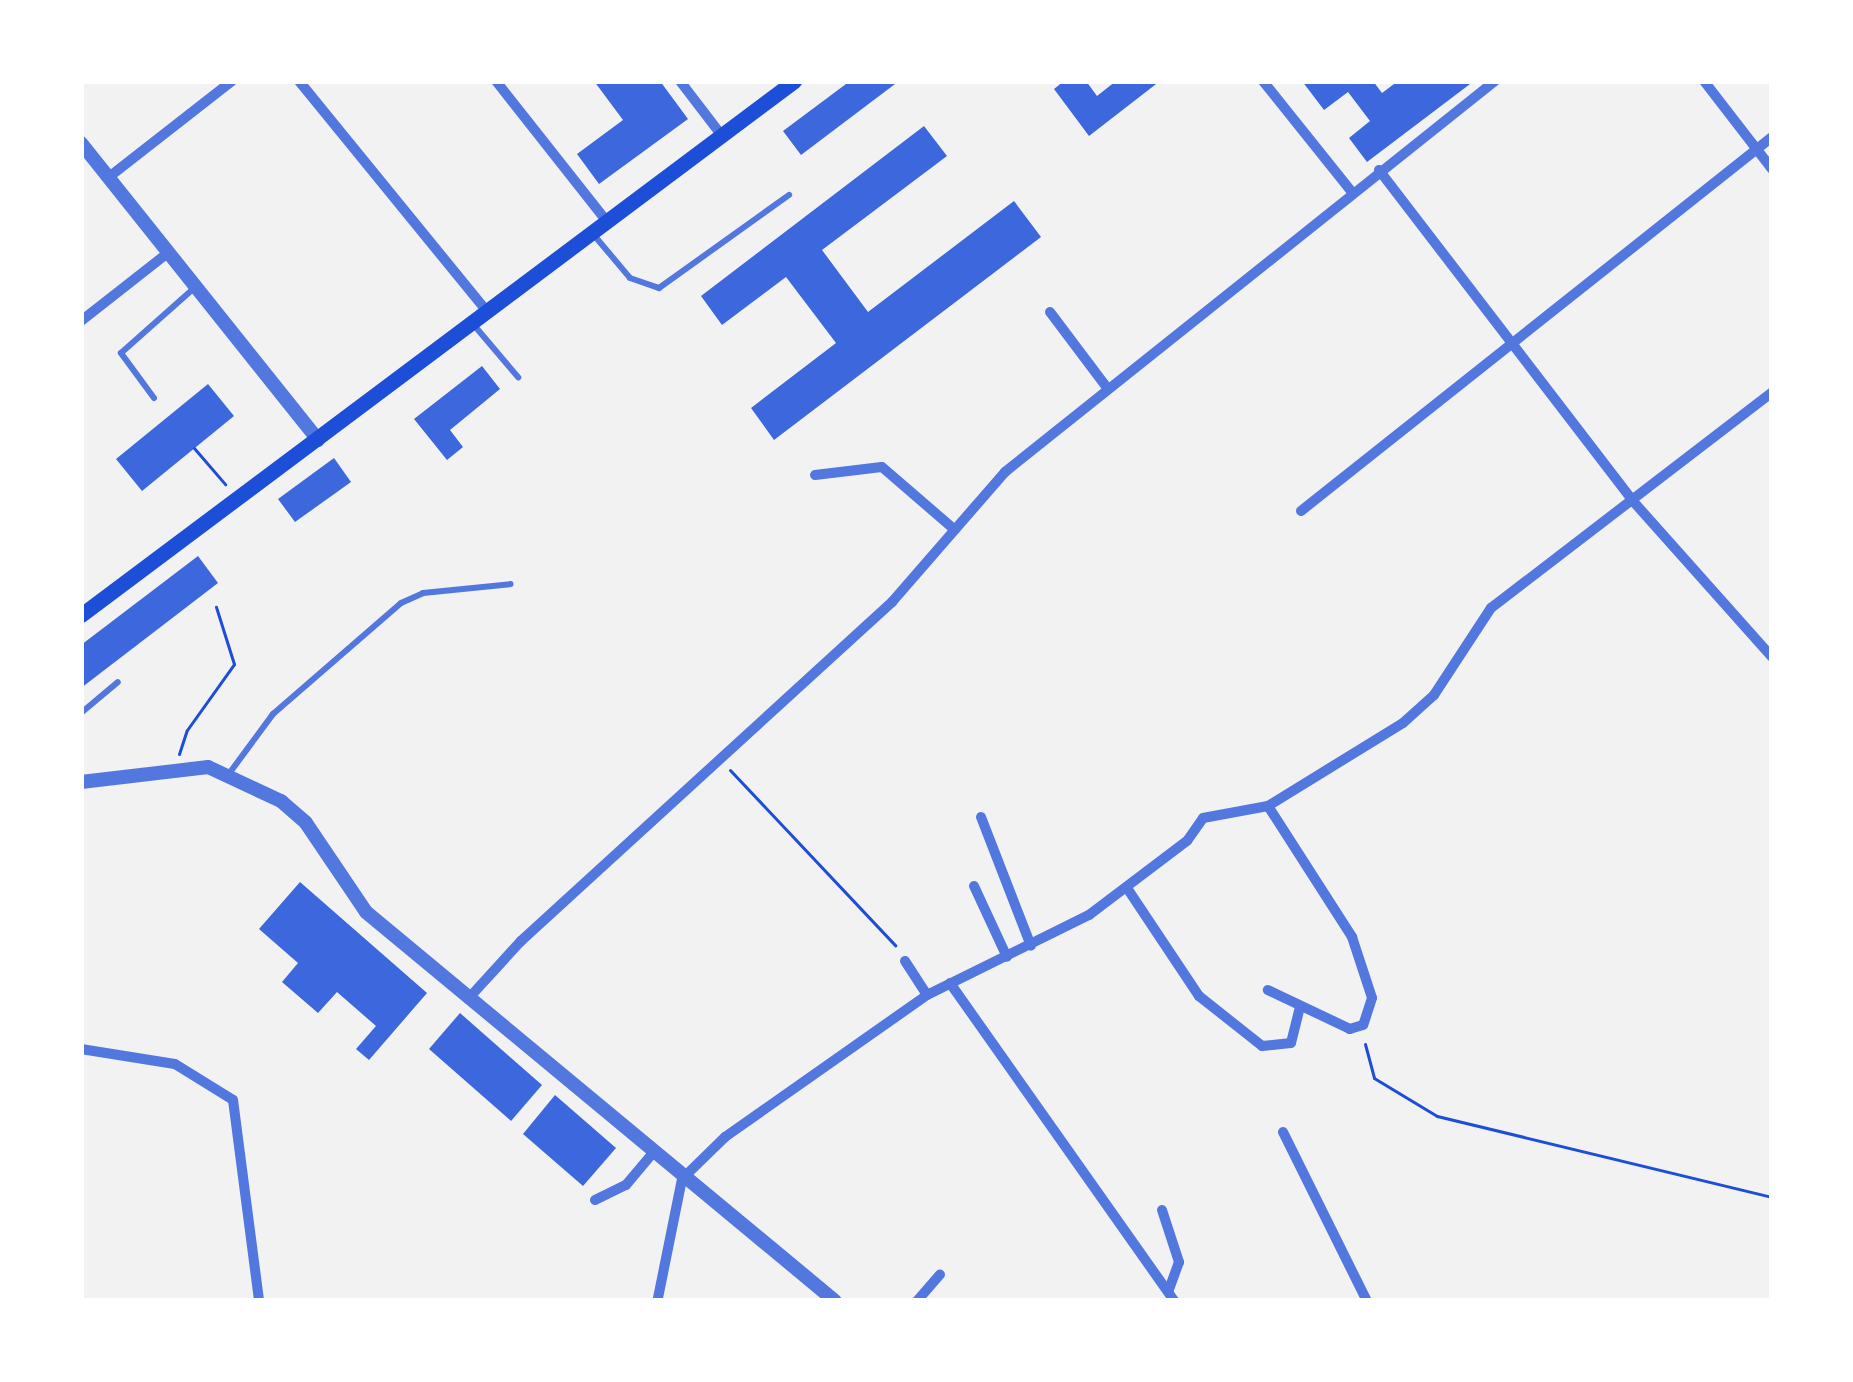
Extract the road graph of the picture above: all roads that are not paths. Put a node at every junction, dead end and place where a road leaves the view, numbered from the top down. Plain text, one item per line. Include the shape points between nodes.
1 (232, 81) edge
2 (299, 81) edge
3 (496, 81) edge
4 (680, 81) edge
5 (794, 81) edge
6 (1263, 81) edge
7 (1495, 81) edge
8 (1704, 81) edge
9 (722, 136) junction
10 (1772, 137) edge
11 (81, 143) edge
12 (1756, 149) junction
13 (1772, 169) edge
14 (1379, 170) junction
15 (109, 177) junction
16 (1351, 191) junction
17 (789, 195) dead end
18 (600, 228) junction
19 (169, 252) junction
20 (196, 286) junction
21 (1050, 312) dead end
22 (488, 313) junction
23 (81, 321) edge
24 (473, 324) junction
25 (1512, 347) junction
26 (518, 377) dead end
27 (1108, 389) junction
28 (1772, 392) edge
29 (154, 398) dead end
30 (318, 440) junction
31 (814, 475) dead end
32 (1632, 500) junction
33 (1301, 511) dead end
34 (955, 530) junction
35 (511, 584) dead end
36 (81, 615) edge
37 (1772, 657) edge
38 (118, 682) dead end
39 (81, 713) edge
40 (231, 772) junction
41 (81, 782) edge
42 (1268, 806) junction
43 (981, 817) dead end
44 (974, 886) dead end
45 (1127, 888) junction
46 (1031, 946) junction
47 (1007, 957) junction
48 (905, 961) road end
49 (950, 982) junction
50 (1268, 990) dead end
51 (927, 995) junction
52 (468, 999) junction
53 (1300, 1008) junction
54 (81, 1049) edge
55 (1283, 1132) dead end
56 (652, 1154) junction
57 (682, 1179) junction
58 (595, 1201) dead end
59 (1162, 1210) dead end
60 (940, 1275) dead end
61 (1172, 1295) edge
62 (658, 1298) edge
63 (259, 1301) edge
64 (835, 1301) edge
65 (916, 1301) edge
66 (1367, 1301) edge

1 - 15 street
2 - 22 street
3 - 18 street
4 - 9 street
5 - 9 main road
6 - 16 street
7 - 14 street
8 - 12 street
9 - 18 main road
10 - 12 street
11 - 15 street
12 - 13 street
12 - 25 street
14 - 16 street
14 - 25 street
15 - 19 street
16 - 27 street
17 - 18 lane via 659,288 630,278
18 - 22 main road
19 - 20 street
19 - 23 street
20 - 29 lane via 121,353
20 - 30 street
21 - 27 street
22 - 24 main road
24 - 26 lane
24 - 30 main road
25 - 32 street
25 - 33 street
27 - 34 street via 1005,472
28 - 32 street
30 - 36 main road
31 - 34 street via 882,467
32 - 37 street
32 - 42 street via 1492,608 1434,695 1403,723
34 - 52 street via 892,602
35 - 40 lane via 423,593 401,603 273,714
38 - 39 lane
40 - 41 street via 178,768
40 - 52 street via 306,823 346,891
42 - 45 street via 1203,818
42 - 53 street via 1368,970 1372,998 1363,1024 1338,1027
43 - 46 street
44 - 47 street
45 - 46 street
45 - 53 street via 1199,996 1262,1046 1291,1042
46 - 47 street
47 - 49 street
48 - 51 street
49 - 51 street
49 - 61 street
50 - 53 street
51 - 57 street via 725,1137
52 - 56 street
54 - 63 street via 176,1064 233,1100
55 - 66 street
56 - 57 street
56 - 58 street via 626,1185
57 - 62 street
57 - 64 street
59 - 61 street via 1179,1262
60 - 65 street

